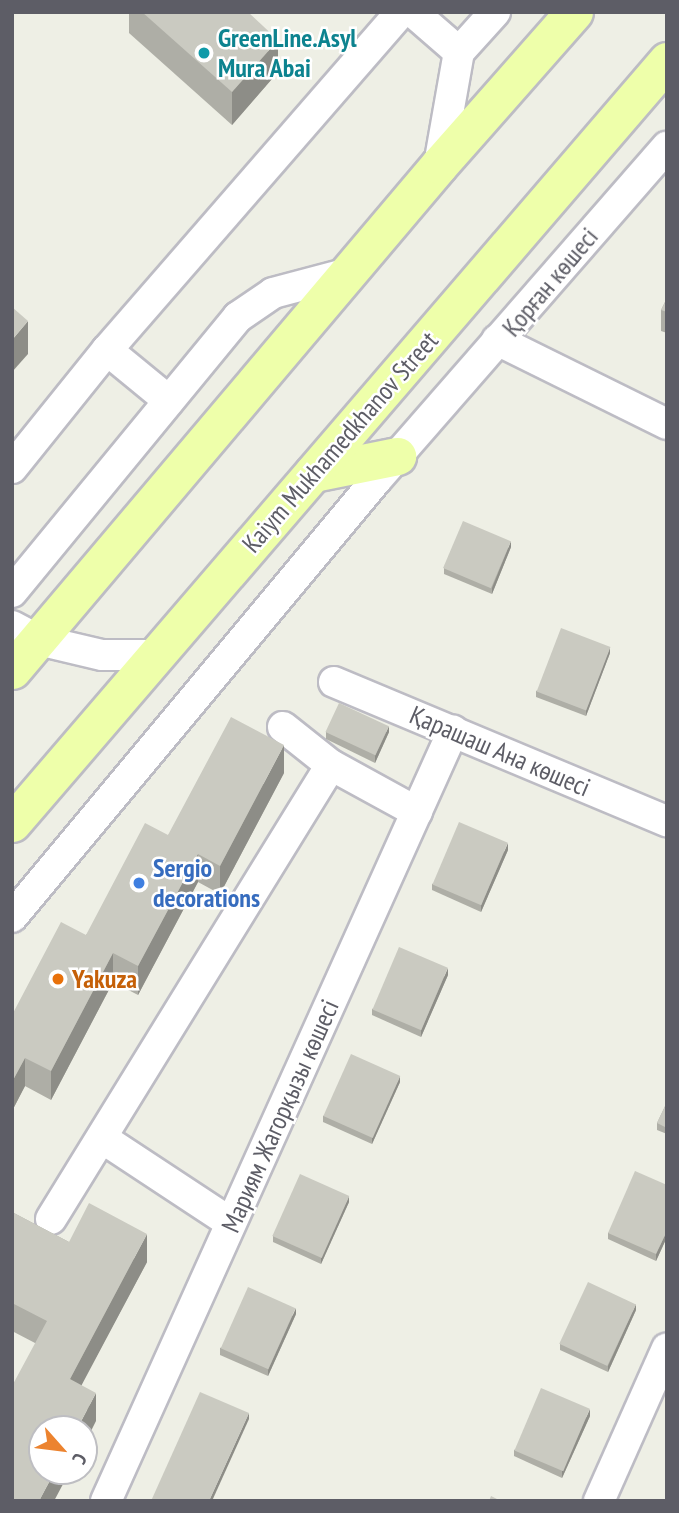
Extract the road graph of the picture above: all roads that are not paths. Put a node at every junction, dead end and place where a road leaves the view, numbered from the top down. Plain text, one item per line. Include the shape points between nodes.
1 (401, 12) edge
2 (413, 12) edge
3 (495, 12) edge
4 (574, 12) edge
5 (459, 52) junction
6 (667, 61) edge
7 (667, 147) edge
8 (439, 164) junction
9 (348, 274) junction
10 (497, 340) junction
11 (107, 350) junction
12 (169, 401) junction
13 (667, 424) edge
14 (397, 456) junction
15 (12, 468) edge
16 (313, 473) junction
17 (12, 592) edge
18 (25, 633) edge
19 (156, 655) junction
20 (12, 670) edge
21 (334, 682) dead end
22 (283, 727) dead end
23 (453, 732) junction
24 (331, 765) junction
25 (417, 812) junction
26 (667, 821) edge
27 (12, 822) edge
28 (12, 917) edge
29 (102, 1138) junction
30 (51, 1219) dead end
31 (231, 1223) junction
32 (667, 1348) edge
33 (106, 1501) edge
34 (599, 1501) edge

1 - 11 street
2 - 5 street
3 - 5 street
4 - 8 main road
5 - 8 street
6 - 16 main road, Kaiym Mukhamedkhanov Street
7 - 10 street, Қорған көшесі
8 - 9 main road
9 - 12 street via 273,293 238,317
9 - 18 main road
10 - 13 street, Қорған көшесі
10 - 14 street
11 - 12 street
11 - 15 street
12 - 17 street
14 - 16 main road
14 - 28 street
16 - 19 main road, Kaiym Mukhamedkhanov Street
18 - 19 street via 102,655
18 - 20 main road
19 - 27 main road, Kaiym Mukhamedkhanov Street
21 - 23 street, Қарашаш Ана көшесі
22 - 24 street
23 - 25 street, Мариям Жагорқызы көшесі
23 - 26 street, Қарашаш Ана көшесі
24 - 25 street
24 - 29 street
25 - 31 street, Мариям Жагорқызы көшесі
29 - 30 street
29 - 31 street
31 - 33 street, Мариям Жагорқызы көшесі
32 - 34 street

